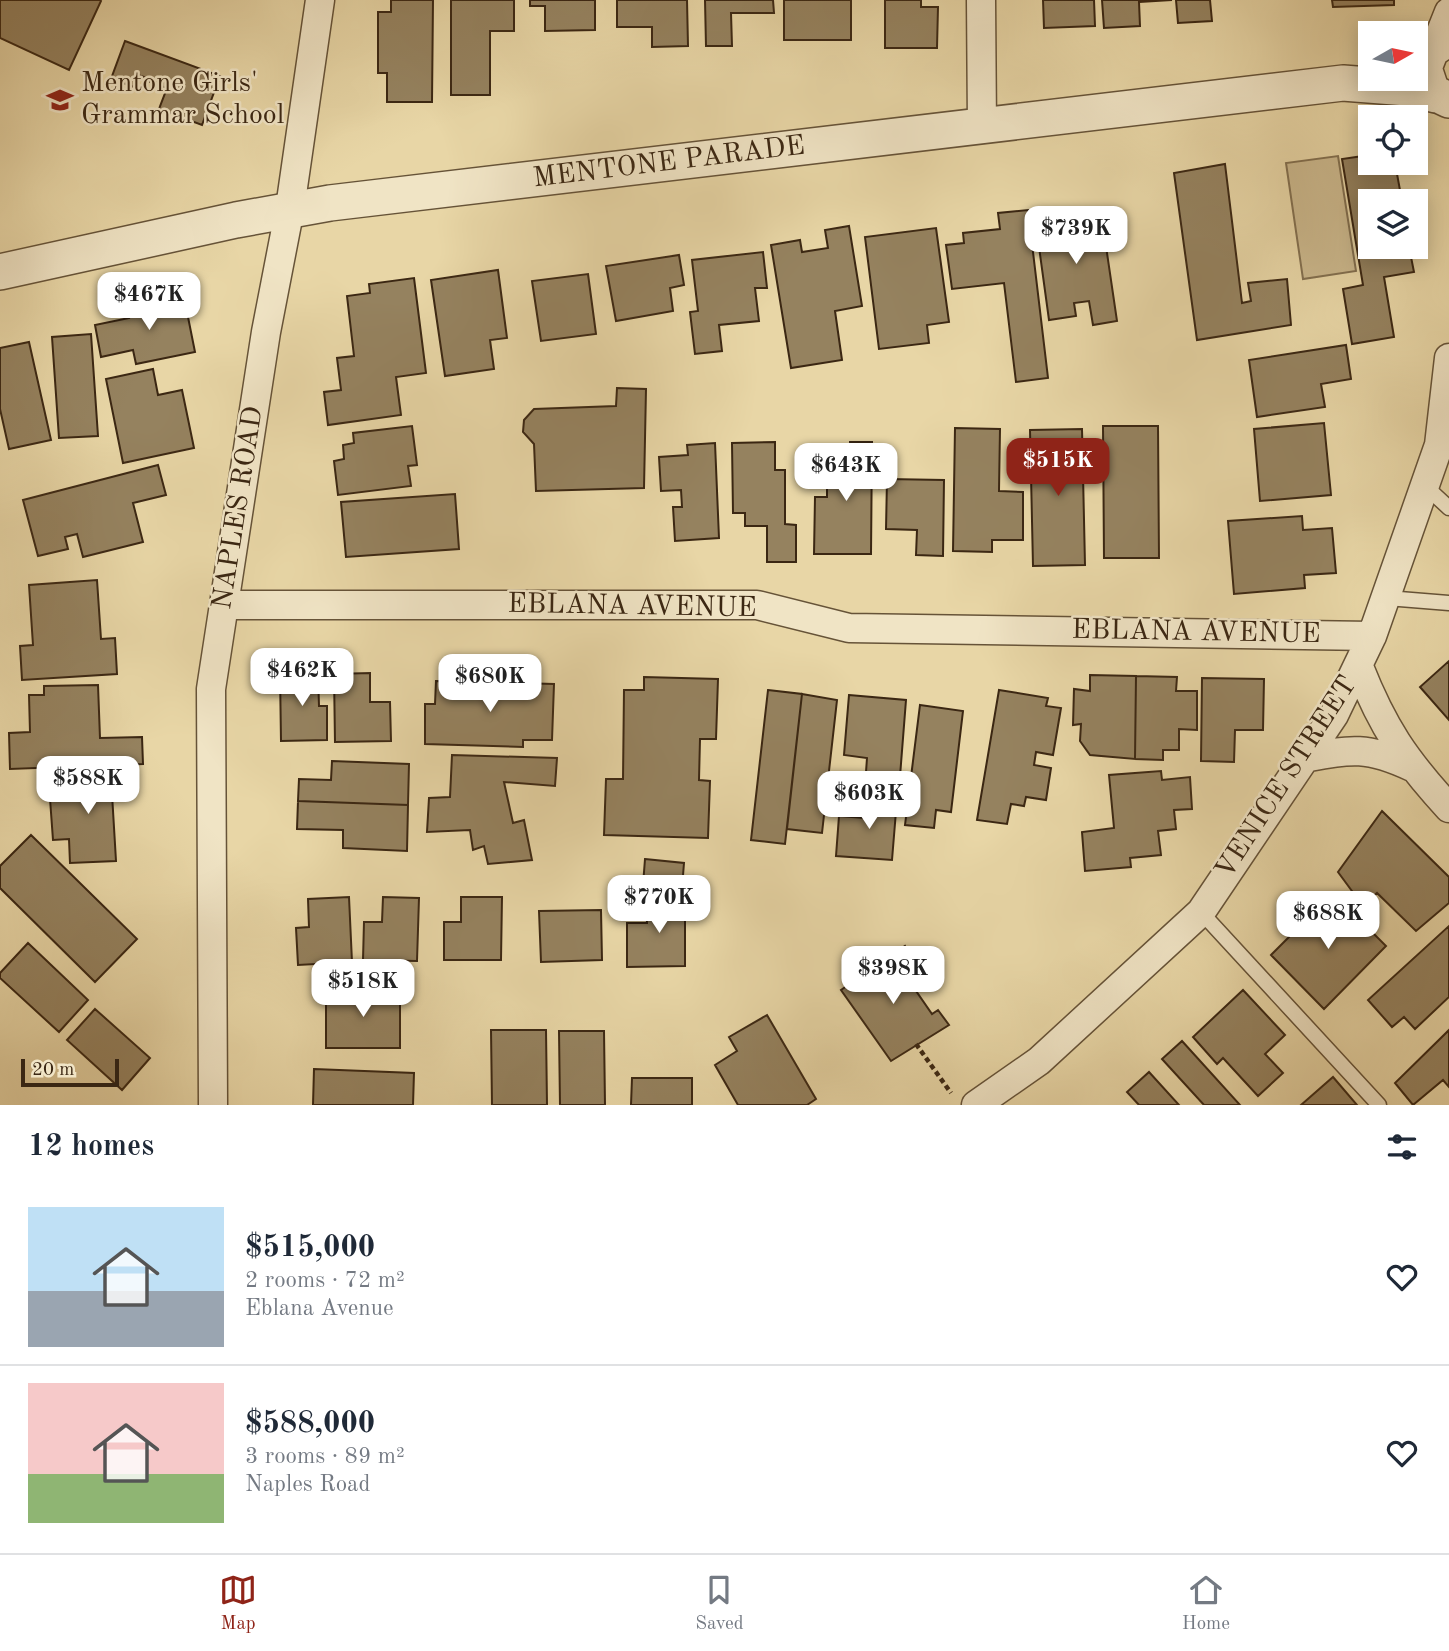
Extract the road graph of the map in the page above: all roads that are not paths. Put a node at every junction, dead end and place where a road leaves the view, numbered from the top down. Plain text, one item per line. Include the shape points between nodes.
1 (320, 0) edge
2 (981, 0) edge
3 (1449, 12) edge
4 (1433, 48) edge
5 (1356, 78) edge
6 (1443, 103) edge
7 (982, 127) junction
8 (290, 208) junction
9 (0, 272) edge
10 (1449, 358) edge
11 (1444, 450) edge
12 (1424, 485) junction
13 (1449, 508) edge
14 (1387, 598) junction
15 (1449, 603) edge
16 (225, 605) junction
17 (1372, 636) junction
18 (1359, 667) junction
19 (1304, 758) junction
20 (1412, 767) junction
21 (1449, 808) edge
22 (1201, 912) junction
23 (964, 1100) edge
24 (213, 1105) edge
25 (1379, 1105) edge

1 - 8 street, NAPLES ROAD
2 - 7 street
3 - 4 street
4 - 6 street via 1424,72
5 - 6 street, MENTONE PARADE via 1407,88
5 - 7 street, MENTONE PARADE
7 - 8 street, MENTONE PARADE
8 - 9 street, MENTONE PARADE
8 - 16 street, NAPLES ROAD via 266,332
10 - 11 street, VENICE STREET
11 - 12 street, VENICE STREET
12 - 13 lane
12 - 14 street, VENICE STREET
14 - 15 lane
14 - 17 street, VENICE STREET
16 - 17 street, EBLANA AVENUE via 757,606 849,628
16 - 24 street, NAPLES ROAD via 211,689
17 - 18 street, VENICE STREET
18 - 19 street, VENICE STREET
18 - 20 street via 1382,722
19 - 20 street via 1351,749 1380,753
19 - 22 street, VENICE STREET
20 - 21 street
22 - 23 street, VENICE STREET via 1039,1061
22 - 25 lane

